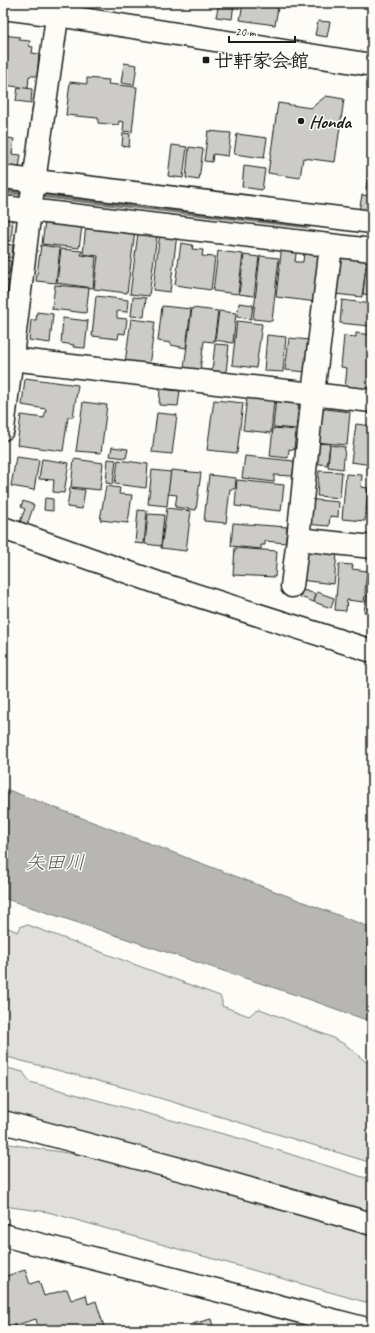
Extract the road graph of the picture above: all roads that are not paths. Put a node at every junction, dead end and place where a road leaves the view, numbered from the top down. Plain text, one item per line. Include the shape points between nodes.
1 (3, 8) edge
2 (58, 9) edge
3 (372, 65) edge
4 (3, 177) edge
5 (34, 180) junction
6 (3, 206) edge
7 (30, 210) junction
8 (372, 222) edge
9 (331, 246) junction
10 (372, 250) edge
11 (8, 359) edge
12 (313, 394) junction
13 (372, 401) edge
14 (3, 430) edge
15 (3, 528) edge
16 (298, 539) junction
17 (372, 547) edge
18 (292, 586) dead end
19 (372, 651) edge
20 (3, 1122) edge
21 (372, 1224) edge
22 (3, 1235) edge
23 (371, 1330) edge

1 - 2 street
2 - 3 street
2 - 5 street
4 - 5 street
5 - 7 street
5 - 8 street
6 - 7 street
7 - 9 street
7 - 11 street
9 - 10 street
9 - 12 street
11 - 12 street
11 - 14 street
12 - 13 street
12 - 16 street
15 - 19 street via 164,585
16 - 17 street
16 - 18 street
20 - 21 street
22 - 23 street

